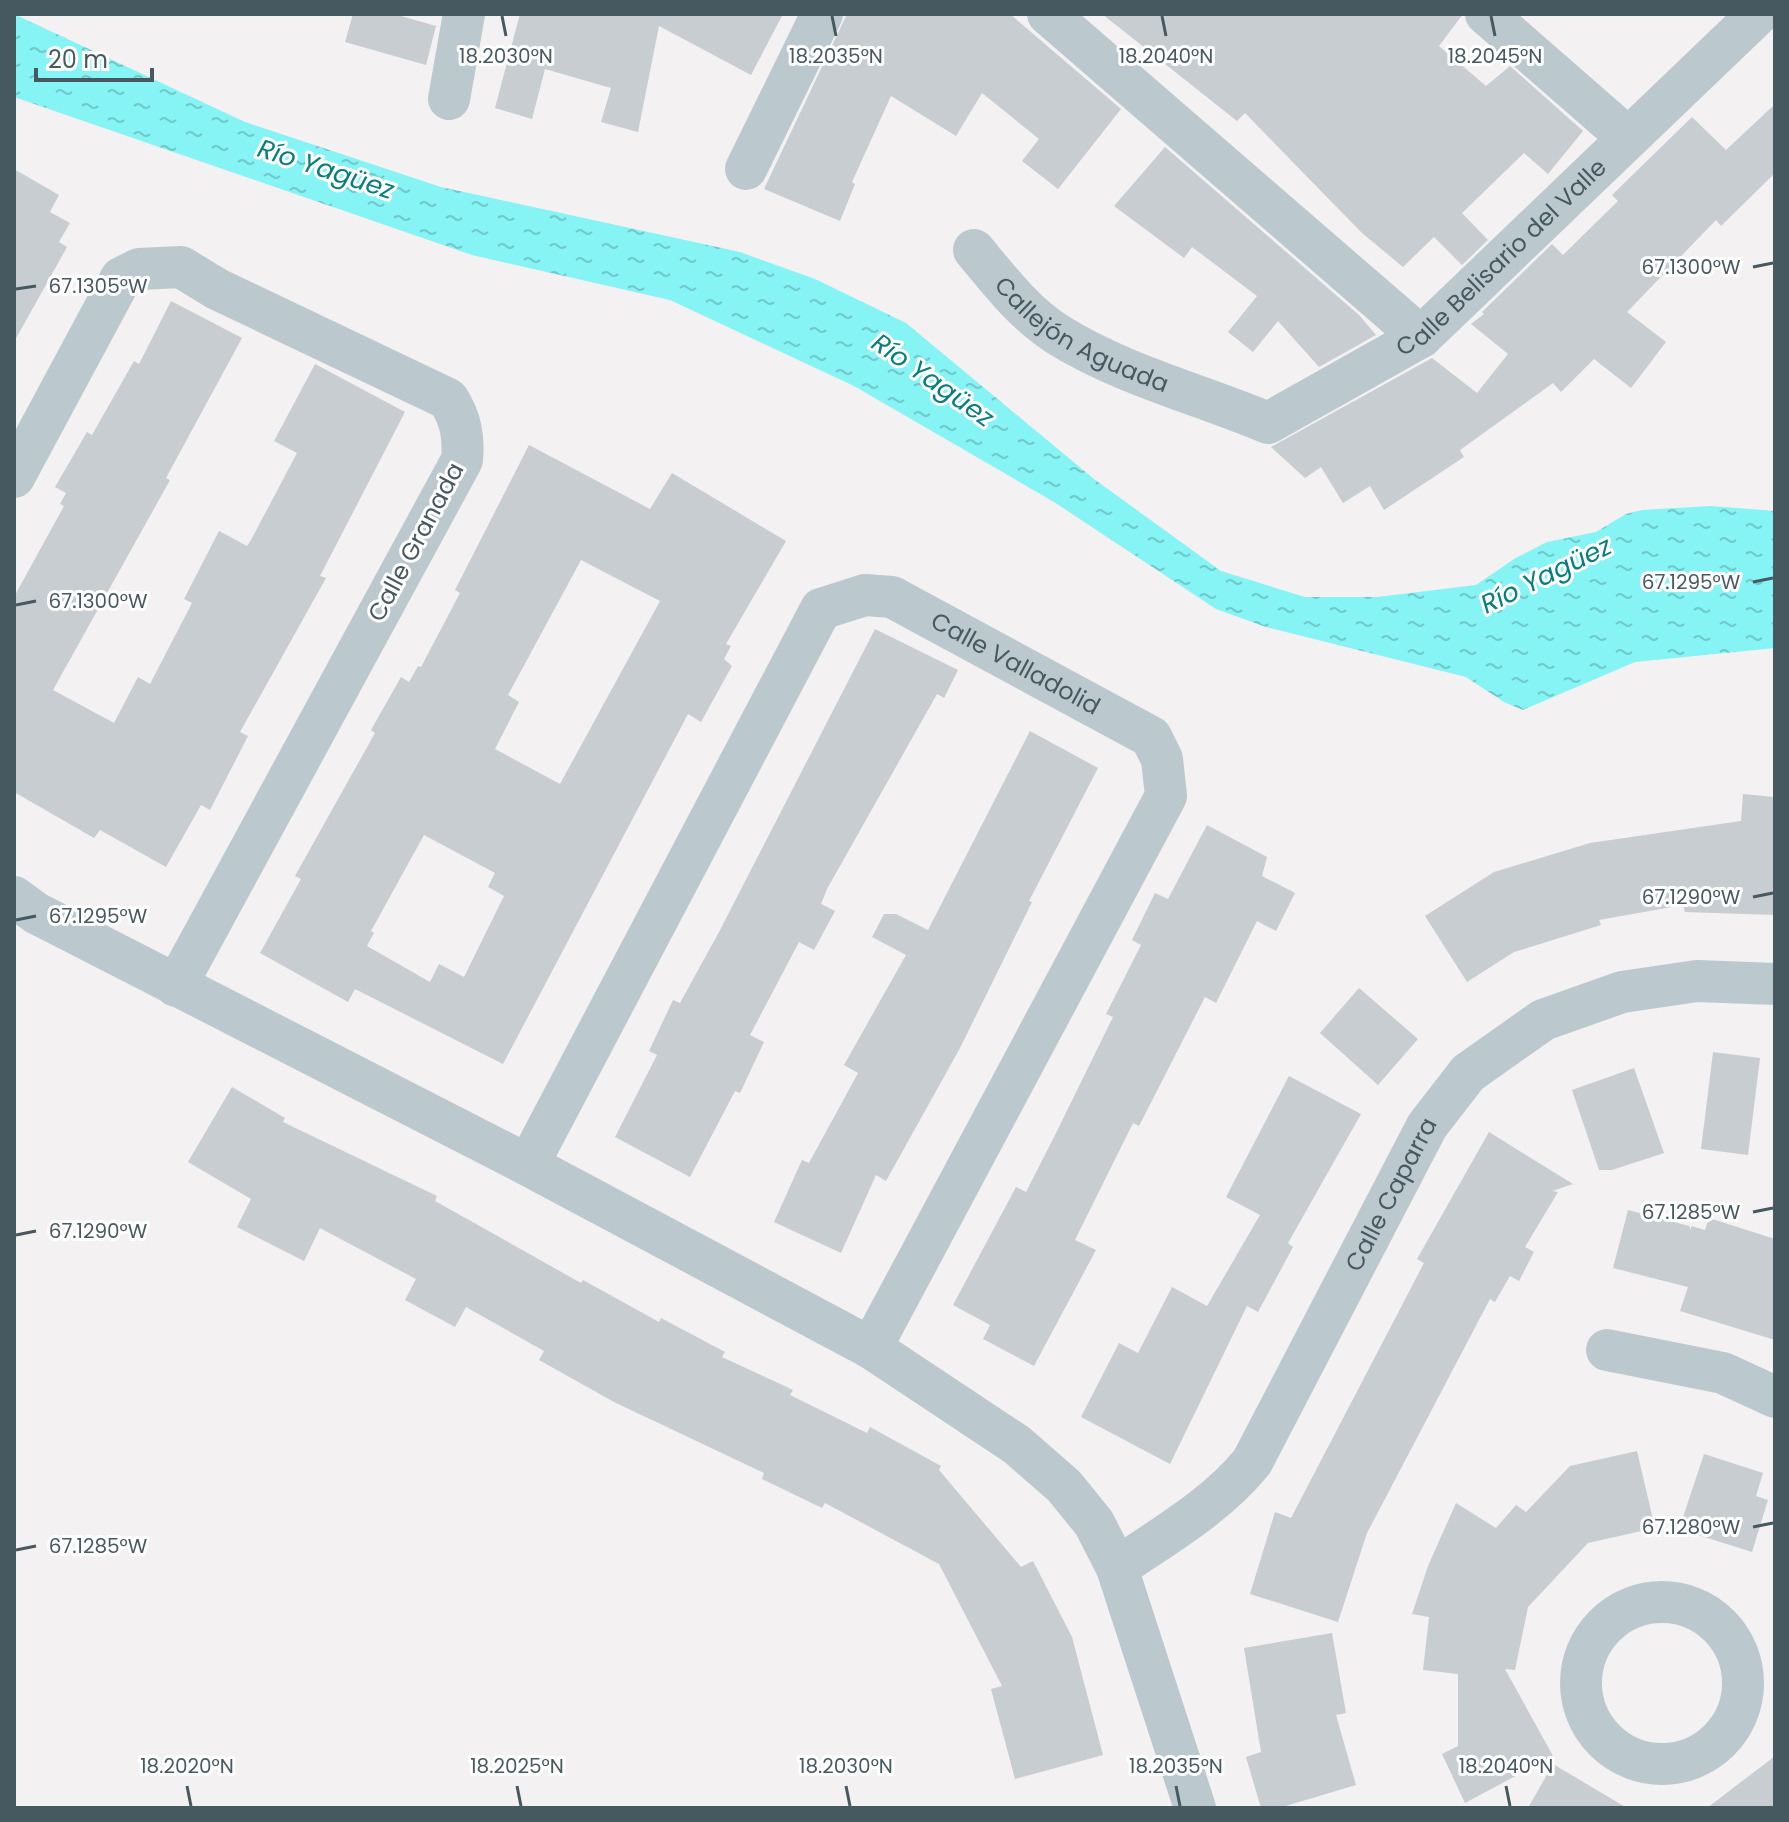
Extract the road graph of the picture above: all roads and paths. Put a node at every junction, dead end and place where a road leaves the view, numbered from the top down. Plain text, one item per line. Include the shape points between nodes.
1 (464, 14) edge
2 (822, 14) edge
3 (1048, 14) edge
4 (1486, 14) edge
5 (1758, 14) edge
6 (449, 99) dead end
7 (1627, 137) junction
8 (746, 169) dead end
9 (974, 250) dead end
10 (1421, 337) junction
11 (1205, 397) joint
12 (14, 477) edge
13 (14, 897) edge
14 (1775, 984) edge
15 (176, 986) junction
16 (528, 1165) junction
17 (871, 1348) junction
18 (1607, 1350) dead end
19 (1775, 1397) edge
20 (1117, 1568) junction
21 (1195, 1808) edge

1 - 6 street
2 - 8 street
3 - 10 street
4 - 7 street
5 - 7 street, Calle Belisario del Valle
7 - 10 street, Calle Belisario del Valle
9 - 11 street, Callejón Aguada via 1017,302 1057,334 1126,369
10 - 11 street, Calle Belisario del Valle via 1268,423
12 - 15 street, Calle Granada via 121,278 159,266 181,267 448,399 457,412 464,439 462,460
13 - 15 street
14 - 20 street, Calle Caparra via 1697,981 1622,992 1543,1020 1468,1073 1427,1126 1252,1462 1210,1504
15 - 16 street
16 - 17 street
16 - 17 street, Calle Valladolid via 821,609 865,595 892,597 1151,737 1162,759 1166,796
17 - 20 street via 1017,1445 1064,1486 1094,1523
18 - 19 street via 1723,1373
20 - 21 street

